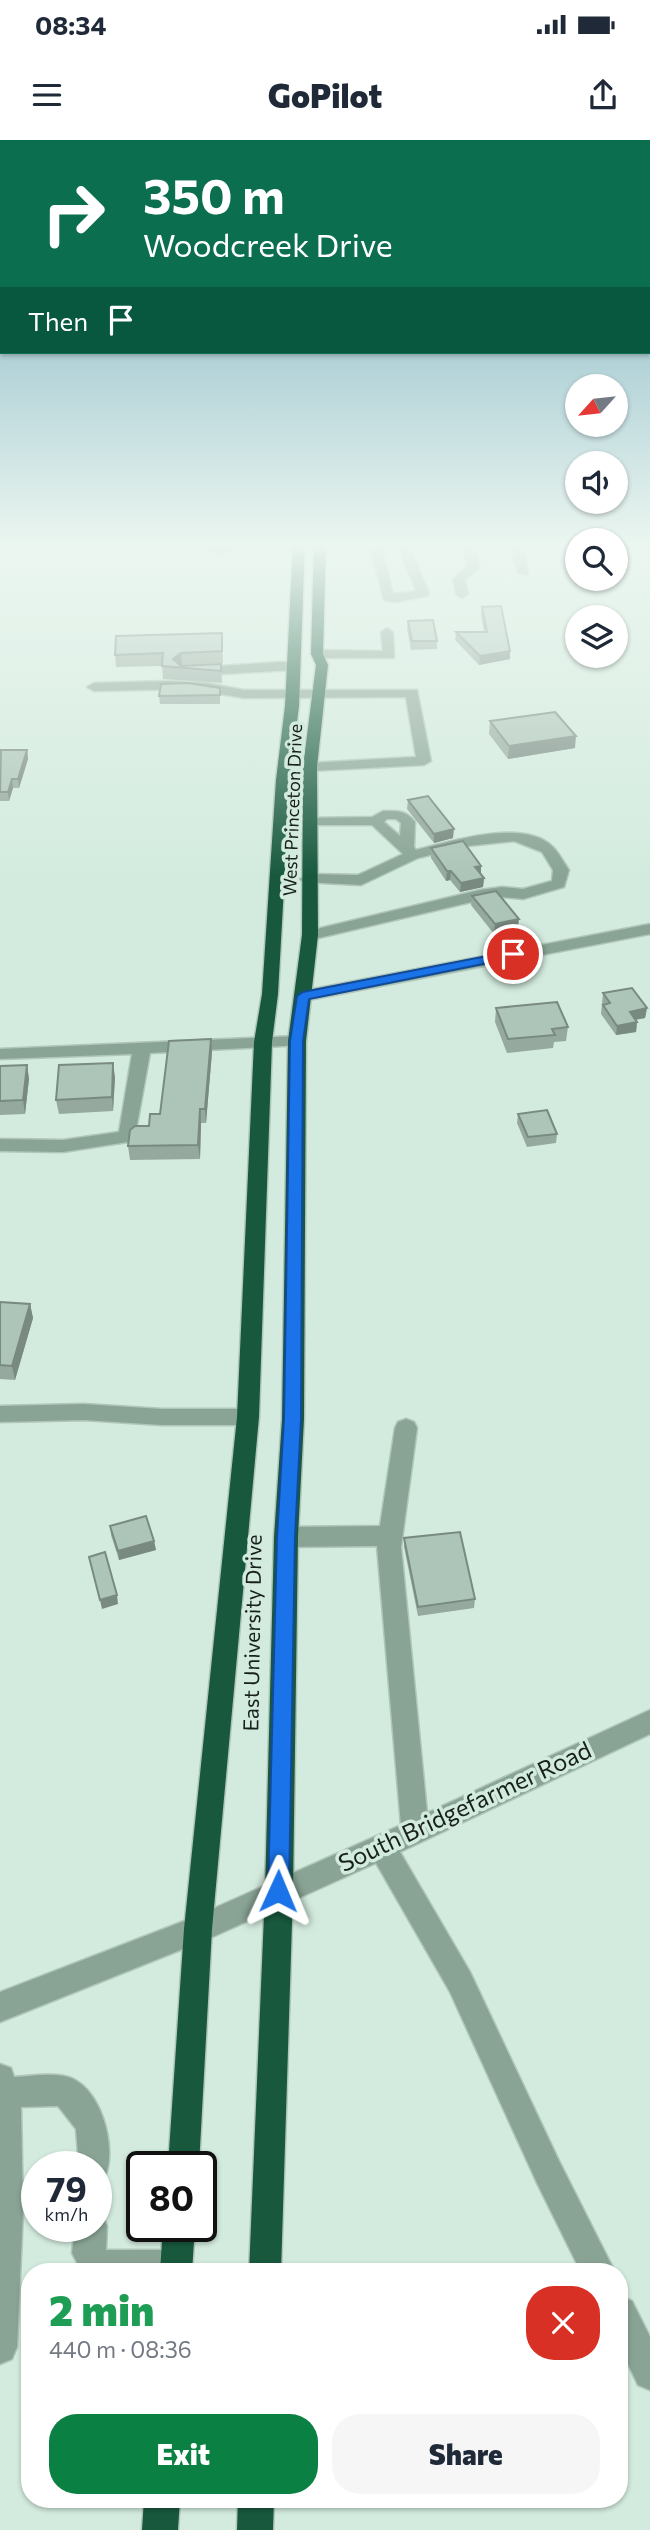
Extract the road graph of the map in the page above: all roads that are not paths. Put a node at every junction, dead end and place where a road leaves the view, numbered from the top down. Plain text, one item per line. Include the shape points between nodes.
1 (293, 654) edge
2 (317, 654) joint
3 (390, 654) edge
4 (292, 666) junction
5 (161, 672) edge
6 (94, 687) dead end
7 (291, 694) junction
8 (317, 694) junction
9 (310, 767) junction
10 (309, 821) junction
11 (376, 821) junction
12 (410, 851) junction
13 (308, 879) junction
14 (650, 929) edge
15 (310, 935) junction
16 (270, 994) joint
17 (303, 996) junction
18 (297, 1041) junction
19 (263, 1042) junction
20 (142, 1046) junction
21 (0, 1054) edge
22 (0, 1145) edge
23 (0, 1414) edge
24 (248, 1417) junction
25 (406, 1428) dead end
26 (390, 1536) junction
27 (286, 1537) junction
28 (650, 1722) edge
29 (415, 1832) junction
30 (382, 1847) junction
31 (278, 1891) junction
32 (198, 1929) junction
33 (0, 2007) edge
34 (2, 2085) edge
35 (94, 2151) edge
36 (184, 2151) edge
37 (89, 2242) edge
38 (178, 2242) edge
39 (96, 2263) edge
40 (177, 2263) edge
41 (265, 2263) edge
42 (594, 2263) edge
43 (628, 2329) edge
44 (0, 2347) edge
45 (650, 2372) edge
46 (161, 2508) edge
47 (256, 2508) edge
48 (160, 2530) edge
49 (255, 2530) edge

1 - 4 highway, West Princeton Drive
2 - 3 street
2 - 8 highway, West Princeton Drive via 322,665
4 - 5 street
4 - 7 highway, West Princeton Drive
6 - 7 street via 192,685 244,694
7 - 8 street
7 - 16 highway, West Princeton Drive
8 - 9 highway, West Princeton Drive
8 - 9 street via 412,694 424,761
9 - 10 highway, West Princeton Drive
10 - 11 street
10 - 13 highway, West Princeton Drive
11 - 12 street
11 - 12 street via 390,814 404,817
12 - 13 street via 360,880
12 - 15 street via 516,836 547,849 561,870 559,884 523,894 480,895
13 - 15 highway, West Princeton Drive
14 - 17 street
15 - 17 highway, West Princeton Drive
16 - 19 highway, East University Drive
17 - 18 highway, East University Drive
18 - 19 street
18 - 27 highway, East University Drive
19 - 20 street
19 - 24 highway, East University Drive
20 - 21 street
20 - 22 street via 127,1137 63,1146
23 - 24 street
24 - 32 highway, East University Drive
25 - 26 street
26 - 27 street
26 - 29 street
27 - 31 highway, East University Drive
28 - 29 street, South Bridgefarmer Road
29 - 30 street, South Bridgefarmer Road
30 - 31 street, South Bridgefarmer Road
30 - 42 street via 460,1982
31 - 32 street, South Bridgefarmer Road
31 - 41 highway, East University Drive
32 - 33 street, South Bridgefarmer Road
32 - 36 highway, East University Drive
34 - 35 street via 64,2091 82,2109 94,2132
34 - 44 street via 6,2211
37 - 39 street via 88,2253
38 - 40 highway
43 - 45 street
46 - 48 highway
47 - 49 highway

